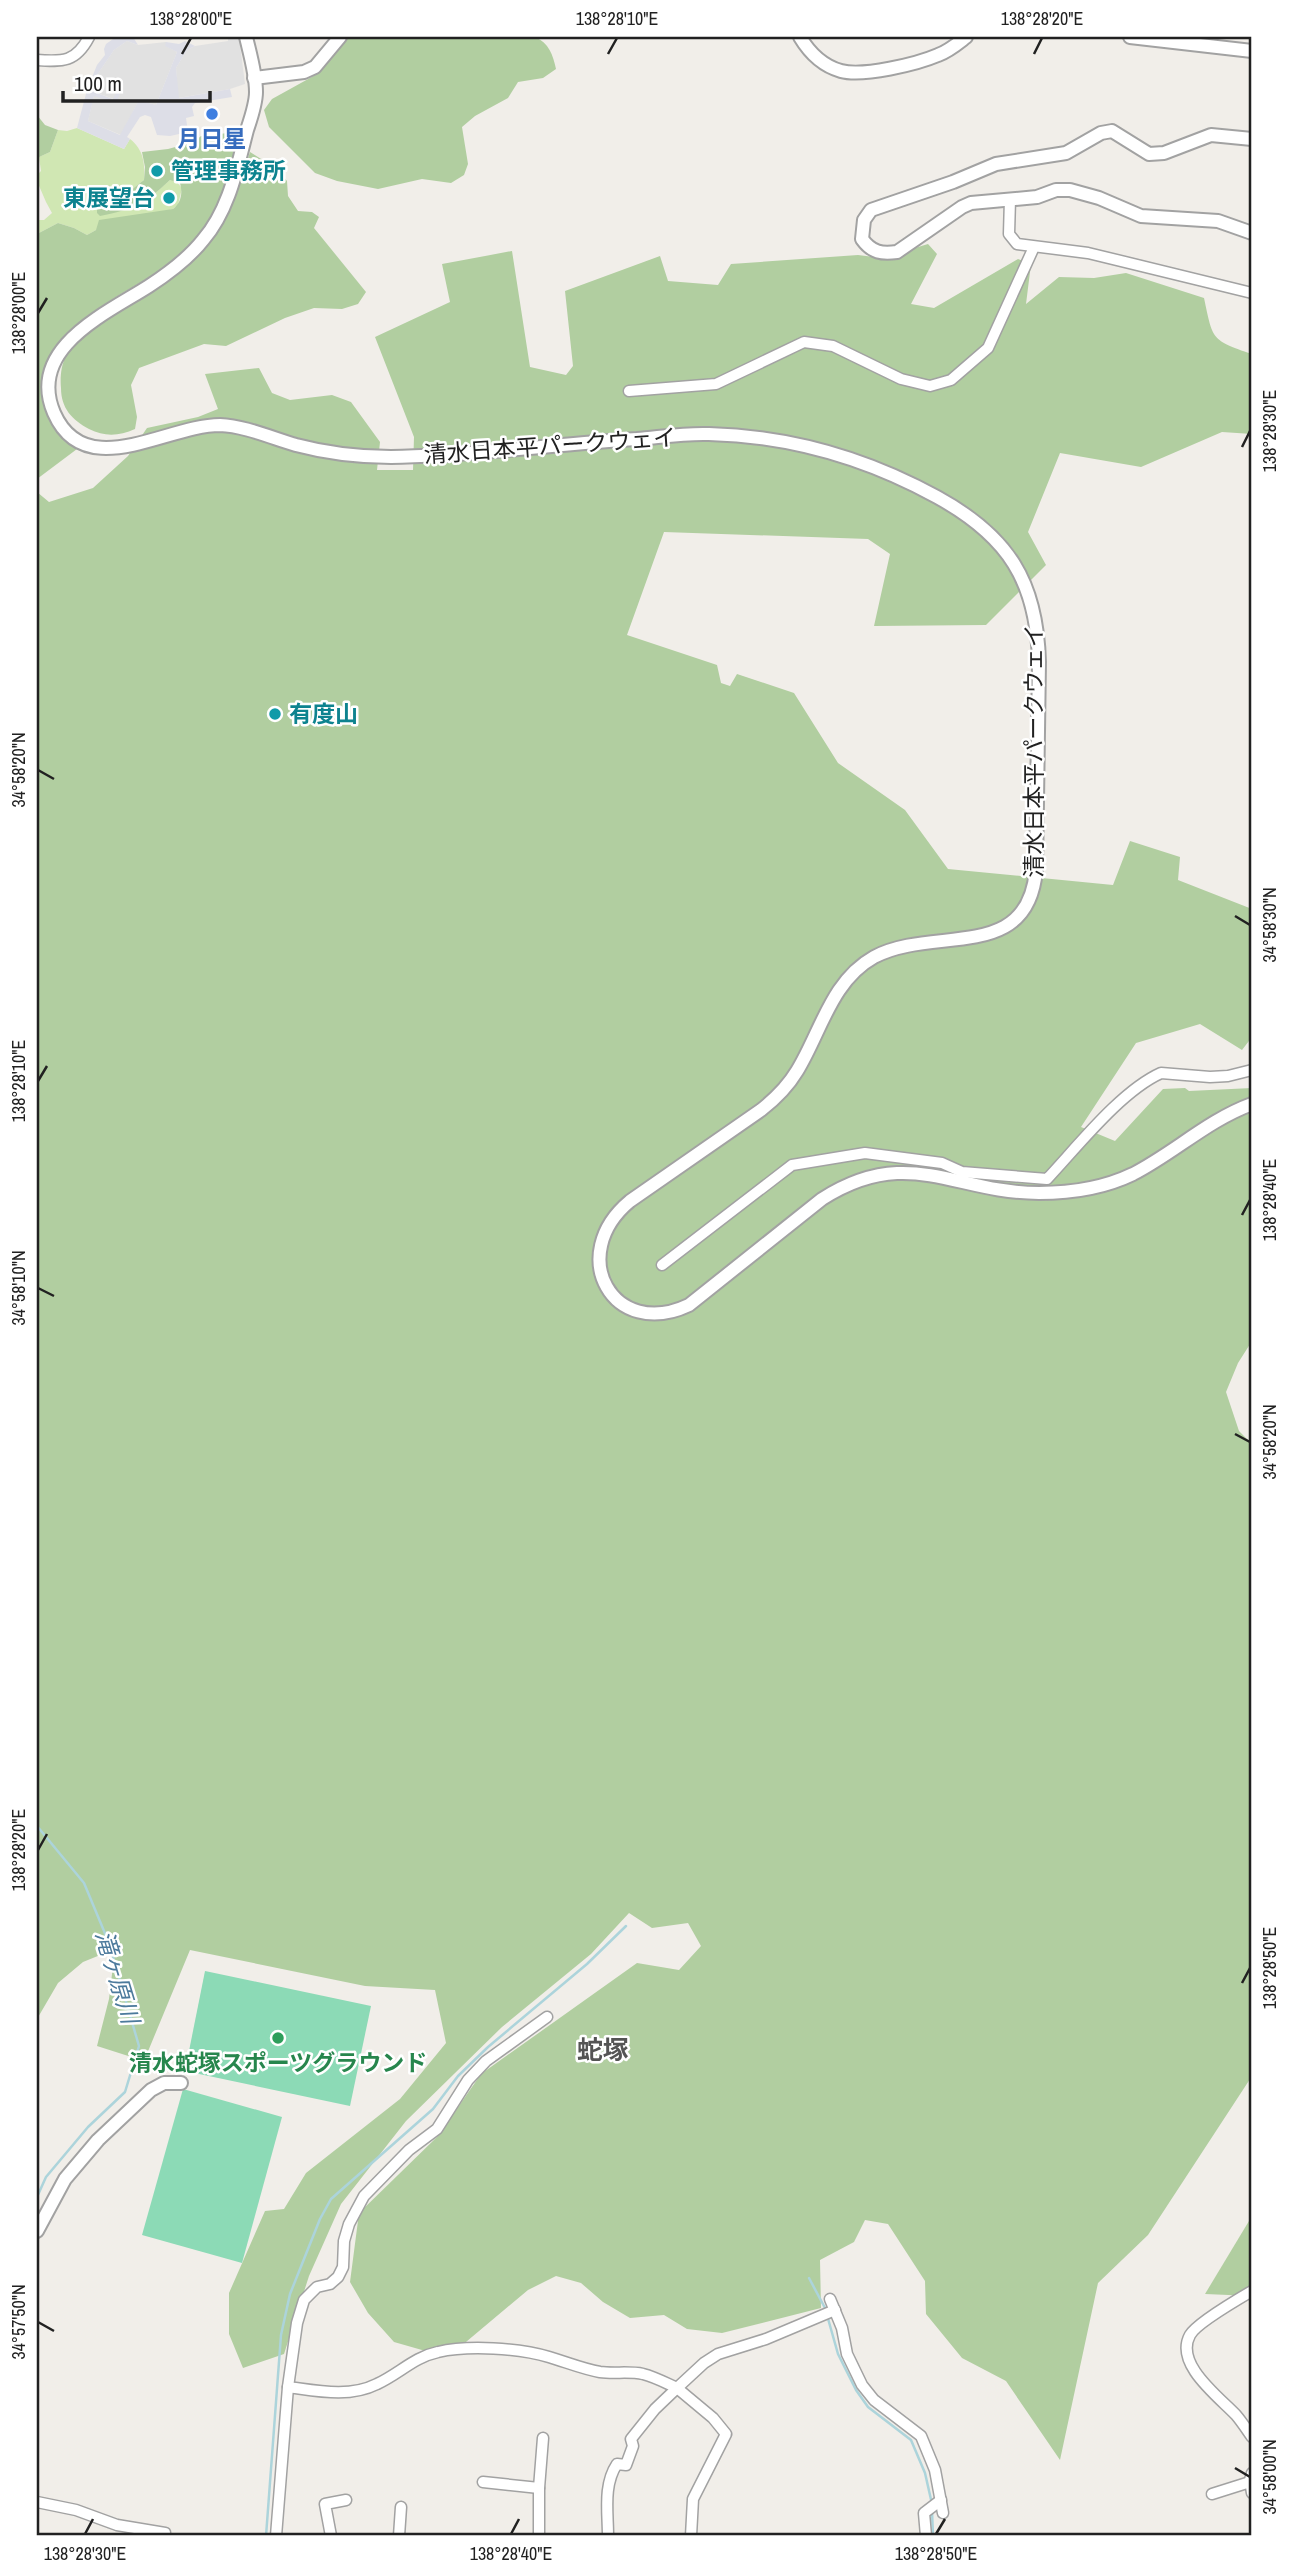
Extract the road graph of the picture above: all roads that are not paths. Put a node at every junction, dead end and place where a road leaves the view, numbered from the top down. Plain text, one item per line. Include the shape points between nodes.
1 (89, 37) edge
2 (246, 37) edge
3 (340, 37) edge
4 (800, 37) edge
5 (965, 37) edge
6 (1130, 37) edge
7 (1252, 51) edge
8 (37, 60) edge
9 (254, 78) junction
10 (1252, 139) edge
11 (1010, 199) junction
12 (1252, 233) edge
13 (1034, 247) junction
14 (1252, 293) edge
15 (629, 391) dead end
16 (1252, 1070) edge
17 (1252, 1104) edge
18 (662, 1265) dead end
19 (547, 2017) dead end
20 (181, 2083) dead end
21 (37, 2231) edge
22 (1252, 2291) edge
23 (830, 2299) dead end
24 (835, 2310) junction
25 (288, 2387) junction
26 (677, 2388) junction
27 (1252, 2437) edge
28 (543, 2438) dead end
29 (483, 2482) dead end
30 (1251, 2483) edge
31 (539, 2488) junction
32 (1212, 2494) dead end
33 (346, 2500) dead end
34 (941, 2500) junction
35 (37, 2502) edge
36 (401, 2507) dead end
37 (943, 2513) dead end
38 (165, 2536) edge
39 (276, 2536) edge
40 (331, 2536) edge
41 (399, 2536) edge
42 (539, 2536) edge
43 (608, 2536) edge
44 (691, 2536) edge
45 (926, 2536) edge

1 - 8 street via 81,51 63,61
2 - 9 street
3 - 9 street via 315,67
4 - 5 street via 817,58 842,71 856,72 931,58
6 - 7 street
9 - 17 street, 清水日本平パークウェイ via 254,103 238,167 214,226 174,268 82,329 61,350 50,379 51,406 61,426 80,442 117,448 221,425 301,446 385,457 706,434 760,438 815,448 900,478 945,501 993,536 1016,567 1031,599 1039,662 1036,870 1029,901 1018,918 1002,929 895,948 853,974 838,991 781,1093 614,1215 599,1254 601,1274 614,1296 640,1312 659,1315 679,1310 699,1299 822,1199 864,1178 928,1174 1021,1192 1081,1191 1131,1174 1210,1124
10 - 11 street via 1211,135 1149,154 1112,131 1101,133 1066,153 996,164 870,210 862,239 875,251 897,252 962,206
11 - 12 street via 1070,190 1141,216 1218,220
11 - 13 street via 1009,234 1017,244
13 - 14 street via 1088,253
13 - 15 street via 988,348 951,380 930,386 901,379 834,345 804,341 716,384
16 - 18 street via 1228,1076 1161,1073 1125,1097 1047,1179 962,1172 942,1163 875,1154 792,1166
19 - 25 street via 486,2061 437,2129 364,2196 349,2224 338,2277 317,2287 304,2301
20 - 21 street via 164,2083 151,2090 98,2140 65,2179
22 - 27 street via 1195,2329 1188,2344 1191,2366
23 - 24 street
24 - 26 street via 718,2354
24 - 34 street via 847,2354 862,2385 920,2436 935,2470
25 - 26 street via 358,2391 378,2384 419,2357 466,2349 521,2351 598,2372 641,2374
25 - 39 street
26 - 43 street via 631,2439 634,2446 626,2465 617,2464 611,2473
26 - 44 street via 726,2434 693,2499
28 - 31 street
29 - 31 street
30 - 32 street
31 - 42 street
33 - 40 street via 325,2504
34 - 37 street
34 - 45 street via 924,2513
35 - 38 street
36 - 41 street

